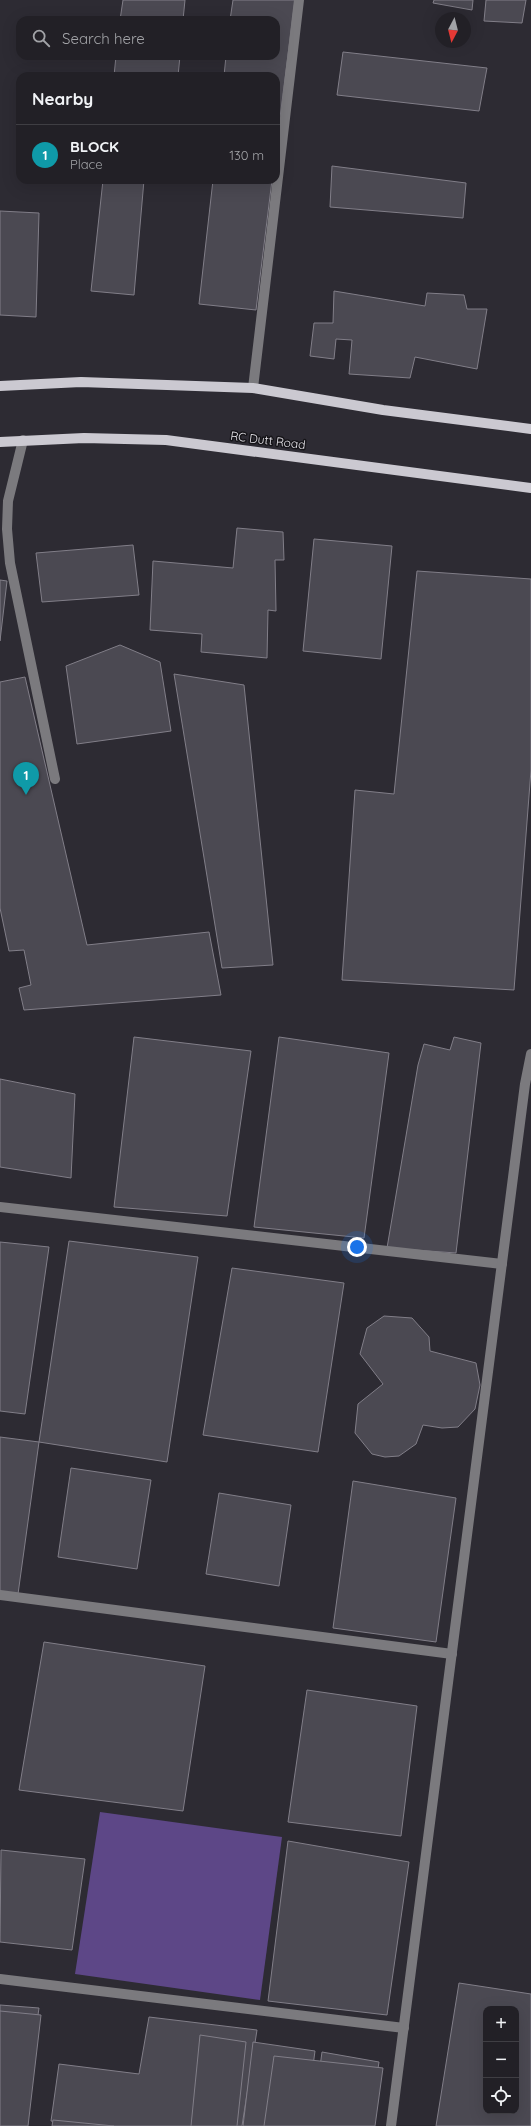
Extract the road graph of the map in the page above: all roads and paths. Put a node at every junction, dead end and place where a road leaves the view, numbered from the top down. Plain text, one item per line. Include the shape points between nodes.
1 (299, 0) edge
2 (280, 160) edge
3 (277, 184) edge
4 (0, 386) edge
5 (253, 388) junction
6 (531, 429) edge
7 (23, 440) junction
8 (0, 442) edge
9 (531, 488) edge
10 (55, 779) dead end
11 (531, 1054) edge
12 (0, 1207) edge
13 (502, 1264) junction
14 (0, 1595) edge
15 (452, 1654) junction
16 (0, 1979) edge
17 (404, 2028) junction
18 (391, 2126) edge

1 - 2 street
3 - 5 street
4 - 5 main road via 81,382
5 - 6 main road via 383,410
7 - 8 main road, RC Dutt Road
7 - 9 main road, RC Dutt Road via 166,440
7 - 10 street via 8,501 10,563
11 - 13 street
12 - 13 street
13 - 15 street
14 - 15 street
15 - 17 street
16 - 17 street
17 - 18 street

